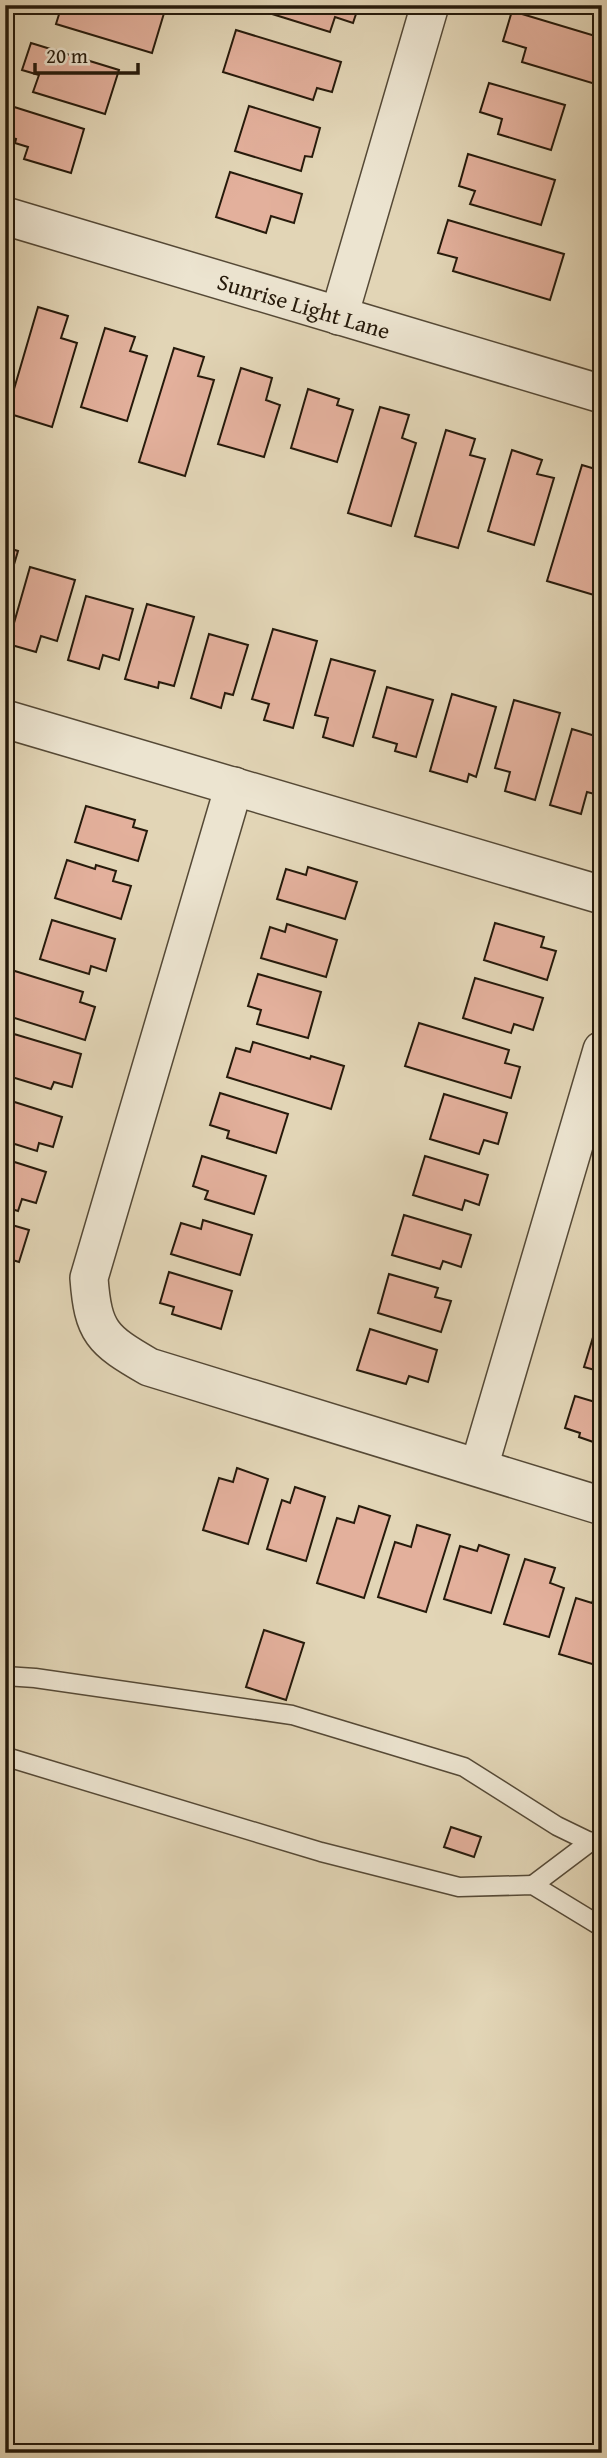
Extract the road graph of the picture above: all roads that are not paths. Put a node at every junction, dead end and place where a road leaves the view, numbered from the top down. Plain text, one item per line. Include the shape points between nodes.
1 (430, 5) edge
2 (5, 216) edge
3 (339, 316) junction
4 (602, 394) edge
5 (5, 719) edge
6 (234, 786) junction
7 (602, 895) edge
8 (602, 1050) edge
9 (479, 1468) junction
10 (602, 1506) edge
11 (5, 1676) edge
12 (5, 1755) edge
13 (596, 1841) edge
14 (533, 1885) junction
15 (602, 1927) edge

1 - 3 street
2 - 3 street, Sunrise Light Lane
3 - 4 street, Sunrise Light Lane
5 - 6 street
6 - 7 street
6 - 9 street via 89,1278 98,1328 123,1352 149,1367
8 - 9 street
9 - 10 street
11 - 13 lane via 292,1715 464,1766 557,1826
12 - 14 lane via 321,1852 459,1887
13 - 14 lane
14 - 15 lane

